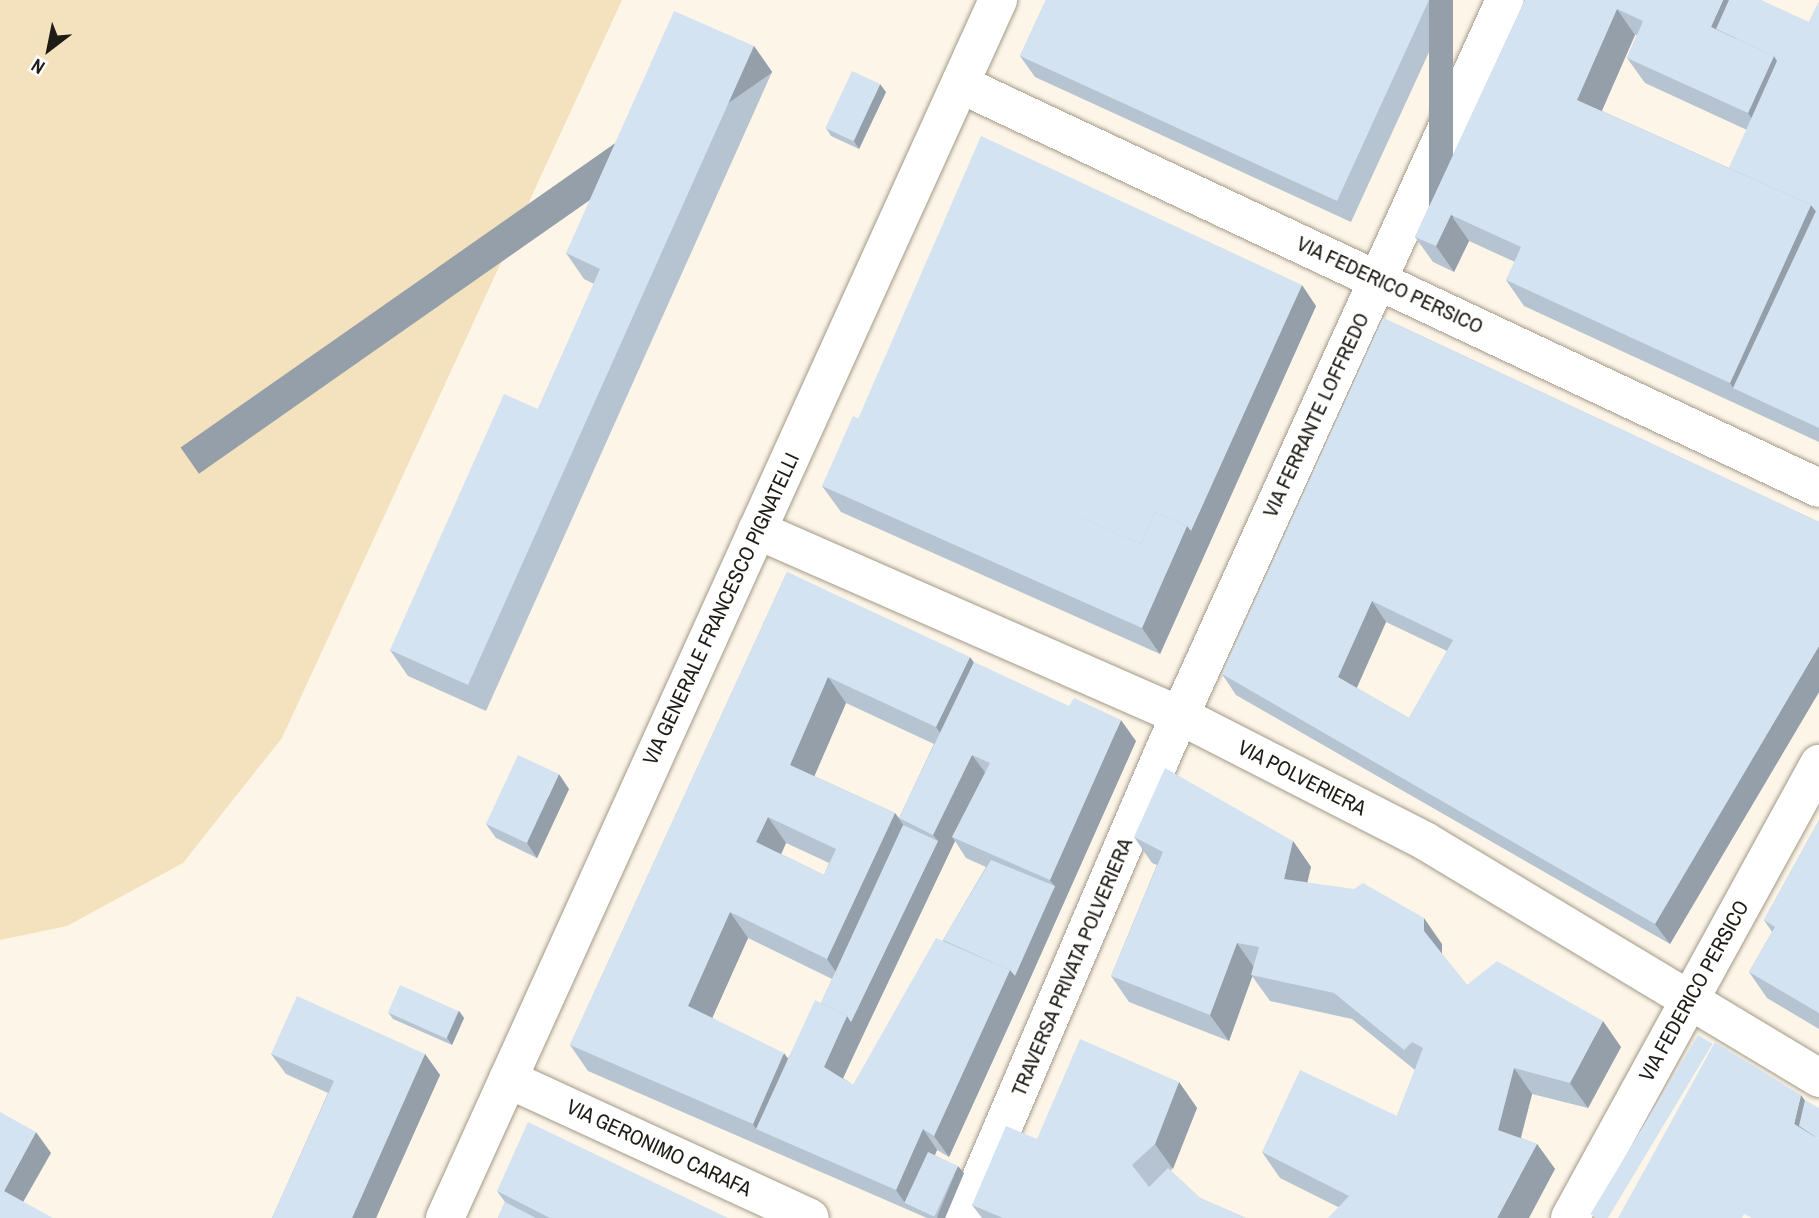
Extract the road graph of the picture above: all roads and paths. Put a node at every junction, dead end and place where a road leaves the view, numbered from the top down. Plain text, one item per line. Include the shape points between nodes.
1 (998, 0) edge
2 (1505, 0) edge
3 (960, 83) junction
4 (1378, 280) junction
5 (1819, 488) edge
6 (757, 530) junction
7 (1179, 715) junction
8 (1819, 764) edge
9 (1690, 999) junction
10 (1819, 1078) edge
11 (508, 1079) junction
12 (444, 1218) edge
13 (810, 1218) edge
14 (964, 1218) edge
15 (1570, 1218) edge

1 - 3 street, VIA GENERALE FRANCESCO PIGNATELLI
2 - 4 street, VIA FERRANTE LOFFREDO
3 - 4 street, VIA FEDERICO PERSICO
3 - 6 street, VIA GENERALE FRANCESCO PIGNATELLI
4 - 5 street, VIA FEDERICO PERSICO
4 - 7 street, VIA FERRANTE LOFFREDO
6 - 7 street, VIA POLVERIERA
6 - 11 street, VIA GENERALE FRANCESCO PIGNATELLI
7 - 9 street, VIA POLVERIERA via 1425,841
7 - 14 street, TRAVERSA PRIVATA POLVERIERA
8 - 9 street, VIA FEDERICO PERSICO
9 - 10 street, VIA POLVERIERA
9 - 15 street, VIA FEDERICO PERSICO
11 - 12 street, VIA GENERALE FRANCESCO PIGNATELLI
11 - 13 street, VIA GERONIMO CARAFA

